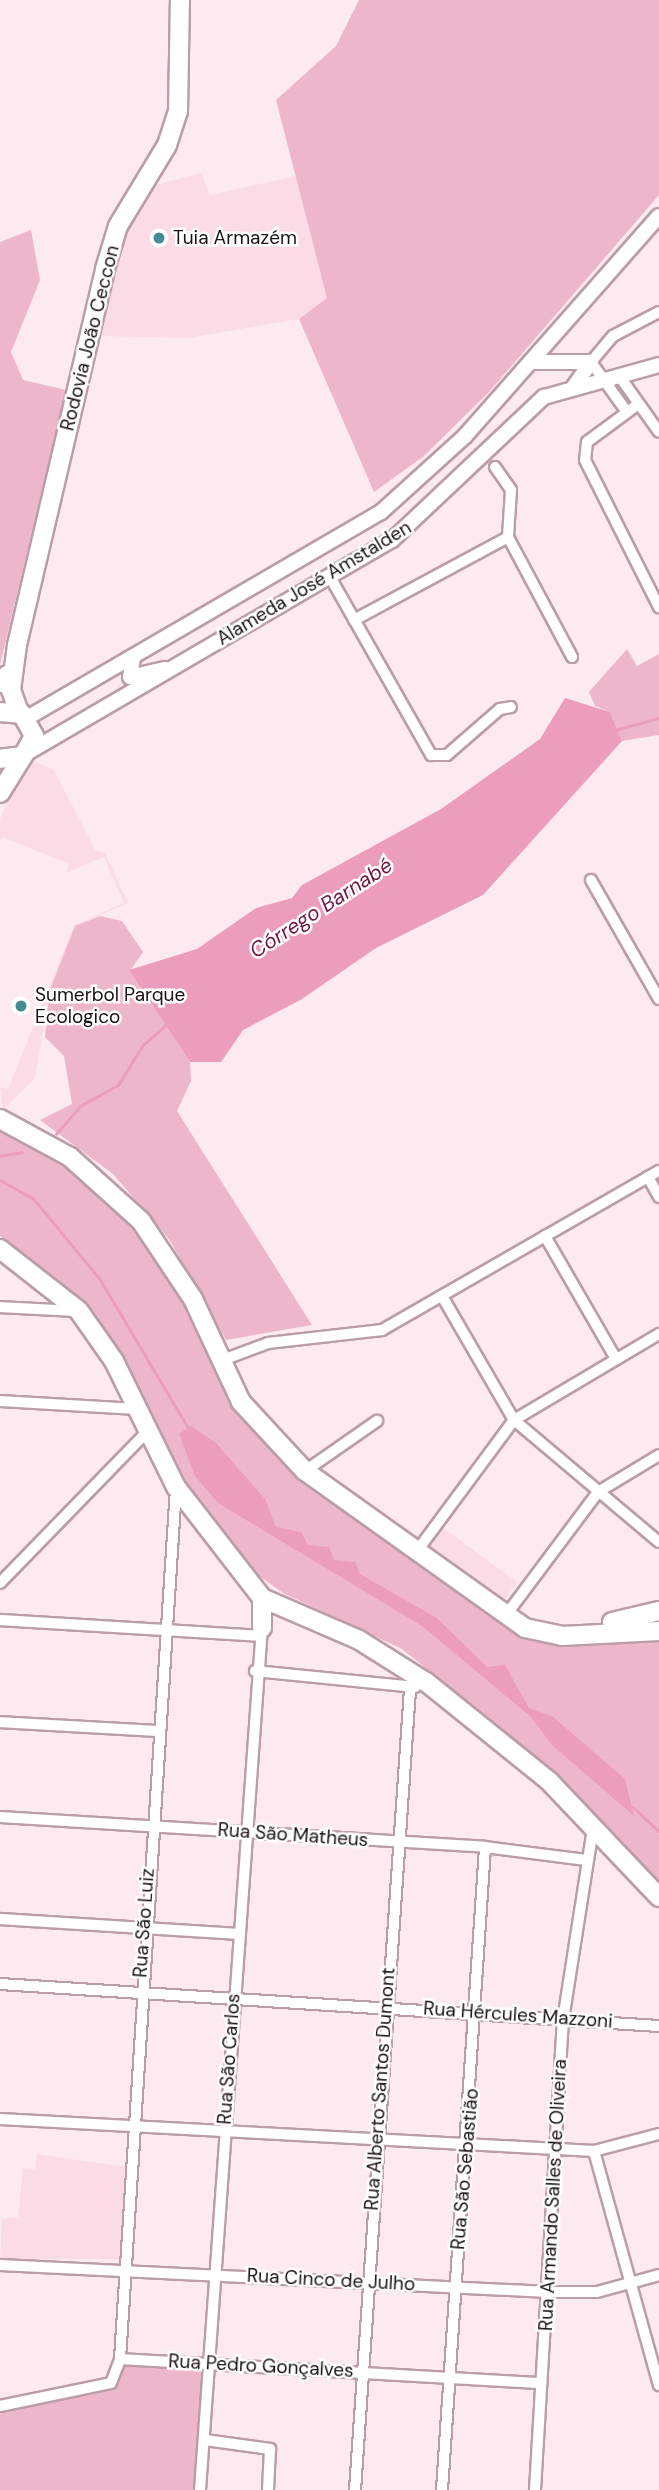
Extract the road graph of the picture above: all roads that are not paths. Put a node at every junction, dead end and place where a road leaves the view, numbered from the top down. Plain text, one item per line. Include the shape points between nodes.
1 (180, 0) edge
2 (659, 216) edge
3 (659, 312) edge
4 (530, 362) junction
5 (591, 362) junction
6 (659, 365) edge
7 (613, 379) junction
8 (573, 388) junction
9 (632, 408) junction
10 (659, 432) edge
11 (495, 467) dead end
12 (508, 537) junction
13 (330, 577) junction
14 (659, 607) edge
15 (354, 620) junction
16 (17, 645) junction
17 (572, 657) dead end
18 (133, 658) junction
19 (176, 666) junction
20 (3, 679) edge
21 (0, 703) edge
22 (511, 707) dead end
23 (0, 712) edge
24 (23, 715) junction
25 (25, 755) junction
26 (0, 759) edge
27 (0, 793) edge
28 (592, 880) dead end
29 (659, 999) edge
30 (0, 1119) edge
31 (0, 1129) edge
32 (39, 1139) junction
33 (659, 1171) edge
34 (648, 1177) junction
35 (659, 1196) edge
36 (545, 1236) junction
37 (0, 1238) edge
38 (0, 1249) edge
39 (25, 1263) junction
40 (442, 1296) junction
41 (0, 1307) edge
42 (79, 1311) junction
43 (659, 1334) edge
44 (616, 1359) junction
45 (220, 1361) junction
46 (0, 1401) edge
47 (137, 1409) junction
48 (514, 1420) junction
49 (377, 1421) dead end
50 (147, 1432) junction
51 (659, 1455) edge
52 (305, 1471) junction
53 (176, 1488) junction
54 (598, 1492) junction
55 (659, 1542) edge
56 (417, 1551) junction
57 (0, 1583) edge
58 (262, 1598) junction
59 (659, 1611) edge
60 (286, 1612) junction
61 (506, 1615) junction
62 (0, 1620) edge
63 (163, 1630) junction
64 (659, 1631) edge
65 (260, 1632) junction
66 (583, 1633) junction
67 (255, 1671) junction
68 (418, 1686) junction
69 (0, 1721) edge
70 (157, 1731) junction
71 (0, 1817) edge
72 (593, 1824) junction
73 (150, 1825) junction
74 (248, 1832) junction
75 (396, 1842) junction
76 (485, 1847) junction
77 (586, 1860) junction
78 (659, 1897) edge
79 (0, 1919) edge
80 (145, 1928) junction
81 (239, 1934) junction
82 (0, 1984) edge
83 (139, 1992) junction
84 (233, 1997) junction
85 (386, 2005) junction
86 (476, 2011) junction
87 (563, 2020) junction
88 (659, 2026) edge
89 (0, 2119) edge
90 (133, 2124) junction
91 (224, 2129) junction
92 (659, 2134) edge
93 (378, 2135) junction
94 (469, 2142) junction
95 (556, 2147) junction
96 (594, 2151) junction
97 (0, 2265) edge
98 (127, 2270) junction
99 (213, 2274) junction
100 (659, 2275) edge
101 (368, 2283) junction
102 (629, 2284) junction
103 (454, 2286) junction
104 (548, 2292) junction
105 (120, 2359) junction
106 (207, 2364) junction
107 (363, 2370) junction
108 (449, 2376) junction
109 (541, 2382) junction
110 (659, 2385) edge
111 (0, 2406) edge
112 (205, 2440) junction
113 (200, 2490) edge
114 (268, 2490) edge
115 (355, 2490) edge
116 (442, 2490) edge
117 (536, 2490) edge

1 - 16 main road, Rodovia João Ceccon via 178,111 167,145 118,226 105,269
2 - 4 street
3 - 5 street via 613,335
4 - 5 street
4 - 18 street via 439,463 381,512
5 - 7 street
5 - 8 street
6 - 7 street, Alameda José Amstalden
7 - 8 street, Alameda José Amstalden
7 - 9 street
8 - 13 street, Alameda José Amstalden via 544,397 520,413 429,510
9 - 10 street
9 - 14 street via 587,442 585,460
11 - 12 street via 511,490
12 - 15 street
12 - 17 street
13 - 15 street
13 - 19 street, Alameda José Amstalden
15 - 22 street via 431,755 447,755 500,709
16 - 20 main road
16 - 24 main road via 11,690
18 - 19 street via 130,677
18 - 24 street
19 - 25 street, Alameda José Amstalden
20 - 21 main road
23 - 24 main road
24 - 25 main road via 34,736
25 - 26 main road
25 - 27 main road
28 - 29 street
30 - 32 main road
31 - 32 main road
32 - 45 main road via 107,1185 158,1241
33 - 34 street
34 - 35 street
34 - 36 street
36 - 40 street
36 - 44 street
37 - 39 main road
38 - 39 main road
39 - 42 main road
40 - 45 street via 373,1333 268,1343
40 - 48 street
41 - 42 street
42 - 47 main road
43 - 44 street
44 - 48 street
45 - 52 main road via 254,1422
46 - 47 street
47 - 50 main road
48 - 54 street
48 - 56 street
49 - 52 street
50 - 53 main road
50 - 57 street
51 - 54 street
52 - 56 main road
53 - 58 main road
53 - 63 street, Rua São Luiz
54 - 55 street
54 - 61 street
56 - 61 main road
58 - 60 main road
58 - 65 main road
59 - 66 main road
60 - 65 main road
60 - 68 main road via 359,1640
61 - 66 main road via 541,1633
62 - 63 street
63 - 65 street
63 - 70 street, Rua São Luiz
64 - 66 main road
65 - 67 street, Rua São Carlos
67 - 68 street
67 - 74 street, Rua São Carlos
68 - 72 main road via 526,1760
68 - 75 street, Rua Alberto Santos Dumont
69 - 70 street
70 - 73 street, Rua São Luiz
71 - 73 street, Rua São Matheus
72 - 77 street, Rua Armando Salles de Oliveira
72 - 78 main road
73 - 74 street, Rua São Matheus
73 - 80 street, Rua São Luiz
74 - 75 street, Rua São Matheus
74 - 81 street, Rua São Carlos
75 - 76 street, Rua São Matheus
75 - 85 street, Rua Alberto Santos Dumont
76 - 77 street, Rua São Matheus
76 - 86 street, Rua São Sebastião
77 - 87 street, Rua Armando Salles de Oliveira
79 - 80 street
80 - 81 street
80 - 83 street, Rua São Luiz
81 - 84 street, Rua São Carlos
82 - 83 street, Rua Hércules Mazzoni
83 - 84 street, Rua Hércules Mazzoni
83 - 90 street, Rua São Luiz
84 - 85 street, Rua Hércules Mazzoni
84 - 91 street, Rua São Carlos
85 - 86 street, Rua Hércules Mazzoni
85 - 93 street, Rua Alberto Santos Dumont
86 - 87 street, Rua Hércules Mazzoni
86 - 94 street, Rua São Sebastião
87 - 88 street, Rua Hércules Mazzoni
87 - 95 street, Rua Armando Salles de Oliveira
89 - 90 street
90 - 91 street
90 - 98 street, Rua São Luiz
91 - 93 street
91 - 99 street, Rua São Carlos
92 - 96 street
93 - 94 street
93 - 101 street, Rua Alberto Santos Dumont
94 - 95 street
94 - 103 street, Rua São Sebastião
95 - 96 street
95 - 104 street, Rua Armando Salles de Oliveira
96 - 102 street
97 - 98 street, Rua Cinco de Julho
98 - 99 street, Rua Cinco de Julho
98 - 105 street, Rua São Luiz
99 - 101 street, Rua Cinco de Julho
99 - 106 street, Rua São Carlos
100 - 102 street, Rua Cinco de Julho
101 - 103 street, Rua Cinco de Julho
101 - 107 street, Rua Alberto Santos Dumont
102 - 104 street, Rua Cinco de Julho
102 - 110 street
103 - 104 street, Rua Cinco de Julho
103 - 108 street, Rua São Sebastião
104 - 109 street, Rua Armando Salles de Oliveira
105 - 106 street, Rua Pedro Gonçalves
105 - 111 street via 111,2384
106 - 107 street, Rua Pedro Gonçalves
106 - 112 street, Rua São Carlos
107 - 108 street, Rua Pedro Gonçalves
107 - 115 street, Rua Alberto Santos Dumont
108 - 109 street, Rua Pedro Gonçalves
108 - 116 street, Rua São Sebastião
109 - 117 street, Rua Armando Salles de Oliveira
112 - 113 street, Rua São Carlos
112 - 114 street via 270,2449

